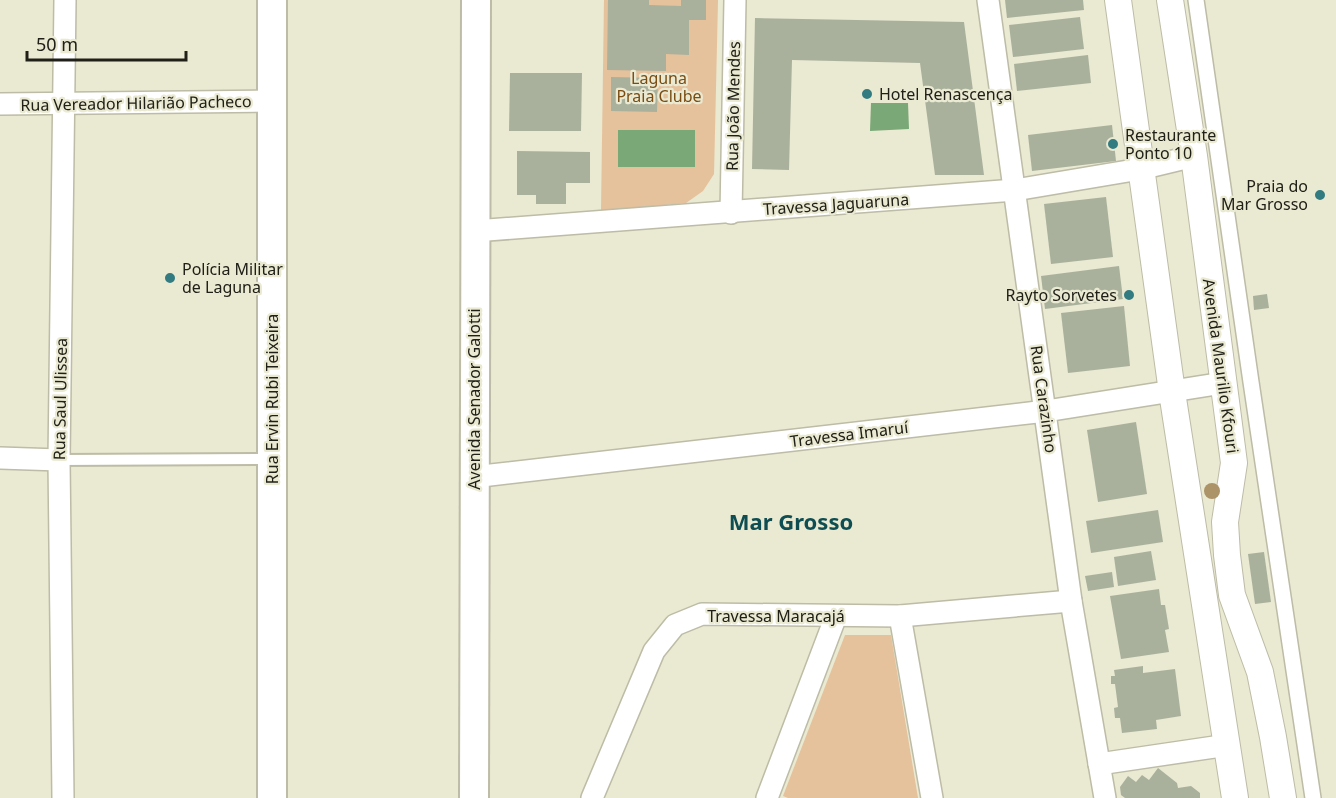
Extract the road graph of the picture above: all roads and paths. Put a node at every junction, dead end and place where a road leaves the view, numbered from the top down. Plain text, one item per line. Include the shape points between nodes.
1 (65, 0) edge
2 (272, 0) edge
3 (476, 0) edge
4 (735, 0) edge
5 (988, 0) edge
6 (1118, 0) edge
7 (1170, 0) edge
8 (1196, 0) edge
9 (272, 101) junction
10 (0, 104) edge
11 (64, 104) junction
12 (1194, 156) junction
13 (1140, 169) junction
14 (1015, 190) junction
15 (732, 213) junction
16 (475, 231) junction
17 (1223, 384) junction
18 (1172, 392) junction
19 (1046, 411) junction
20 (0, 458) edge
21 (272, 459) junction
22 (59, 460) junction
23 (473, 477) junction
24 (1071, 601) junction
25 (836, 616) junction
26 (900, 616) junction
27 (1228, 745) junction
28 (1099, 764) junction
29 (63, 798) edge
30 (272, 798) edge
31 (474, 798) edge
32 (592, 798) edge
33 (767, 798) edge
34 (932, 798) edge
35 (1105, 798) edge
36 (1235, 798) edge
37 (1283, 798) edge
38 (1313, 798) edge

1 - 11 street, Rua Saul Ulissea
2 - 9 main road, Rua Ervin Rubi Teixeira
3 - 16 main road, Avenida Senador Galotti
4 - 15 street, Rua João Mendes
5 - 14 street, Rua Carazinho
6 - 13 street
7 - 12 street, Avenida Maurilio Kfouri
8 - 38 street
9 - 11 street, Rua Vereador Hilarião Pacheco
9 - 21 main road, Rua Ervin Rubi Teixeira
10 - 11 street, Rua Vereador Hilarião Pacheco
11 - 22 street, Rua Saul Ulissea
12 - 13 street, Travessa Jaguaruna
12 - 17 street, Avenida Maurilio Kfouri
13 - 14 street, Travessa Jaguaruna
13 - 18 street
14 - 15 street, Travessa Jaguaruna
14 - 19 street, Rua Carazinho
15 - 16 street, Travessa Jaguaruna
16 - 23 main road, Avenida Senador Galotti
17 - 18 street, Travessa Imaruí
17 - 37 street, Avenida Maurilio Kfouri via 1234,463 1225,522 1232,595 1260,672
18 - 19 street, Travessa Imaruí
18 - 27 street
19 - 23 street, Travessa Imaruí
19 - 24 street, Rua Carazinho
20 - 22 street
21 - 22 lane
21 - 30 main road, Rua Ervin Rubi Teixeira
22 - 29 street, Rua Saul Ulissea
23 - 31 main road, Avenida Senador Galotti
24 - 26 street, Travessa Maracajá
24 - 28 street, Rua Carazinho
25 - 26 street, Travessa Maracajá
25 - 32 street, Travessa Maracajá via 702,614 675,625 654,651
25 - 33 street
26 - 34 street
27 - 28 street
27 - 36 street
28 - 35 street, Rua Carazinho

